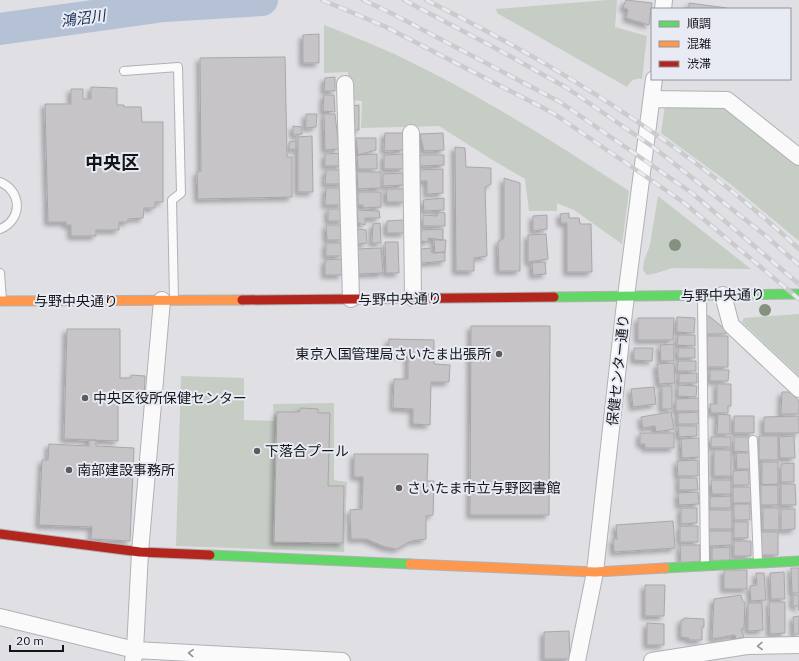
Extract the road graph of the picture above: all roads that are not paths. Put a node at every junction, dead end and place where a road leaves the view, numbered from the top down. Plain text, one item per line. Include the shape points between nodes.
1 (124, 71) dead end
2 (654, 80) edge
3 (345, 84) dead end
4 (652, 99) junction
5 (411, 134) dead end
6 (799, 157) edge
7 (0, 182) edge
8 (0, 229) edge
9 (0, 273) edge
10 (799, 294) edge
11 (702, 295) junction
12 (724, 295) junction
13 (626, 296) junction
14 (413, 298) junction
15 (351, 299) junction
16 (168, 300) junction
17 (1, 301) edge
18 (799, 389) edge
19 (753, 440) dead end
20 (0, 534) edge
21 (140, 552) junction
22 (799, 561) edge
23 (758, 563) junction
24 (705, 566) junction
25 (595, 572) junction
26 (0, 617) edge
27 (799, 645) edge
28 (134, 656) edge
29 (342, 661) edge
30 (577, 661) edge
31 (652, 661) edge

1 - 16 lane via 178,67 181,193 172,200
2 - 4 street, 保健センター通り
3 - 15 street
4 - 6 street via 727,100
4 - 13 street, 保健センター通り
5 - 14 street
7 - 8 lane via 12,190 18,206 12,222
9 - 17 lane
10 - 12 street, 与野中央通り
11 - 12 street, 与野中央通り
11 - 13 street, 与野中央通り
11 - 24 lane
12 - 18 street via 731,325
13 - 14 street, 与野中央通り
13 - 25 street, 保健センター通り
14 - 15 street, 与野中央通り
15 - 16 street, 与野中央通り
16 - 17 street, 与野中央通り
16 - 21 street
19 - 23 lane
20 - 21 street
21 - 25 street
21 - 28 street
22 - 23 street
23 - 24 street
24 - 25 street
25 - 30 street, 保健センター通り
26 - 28 street
27 -> 31 street via 747,646
29 -> 28 street

